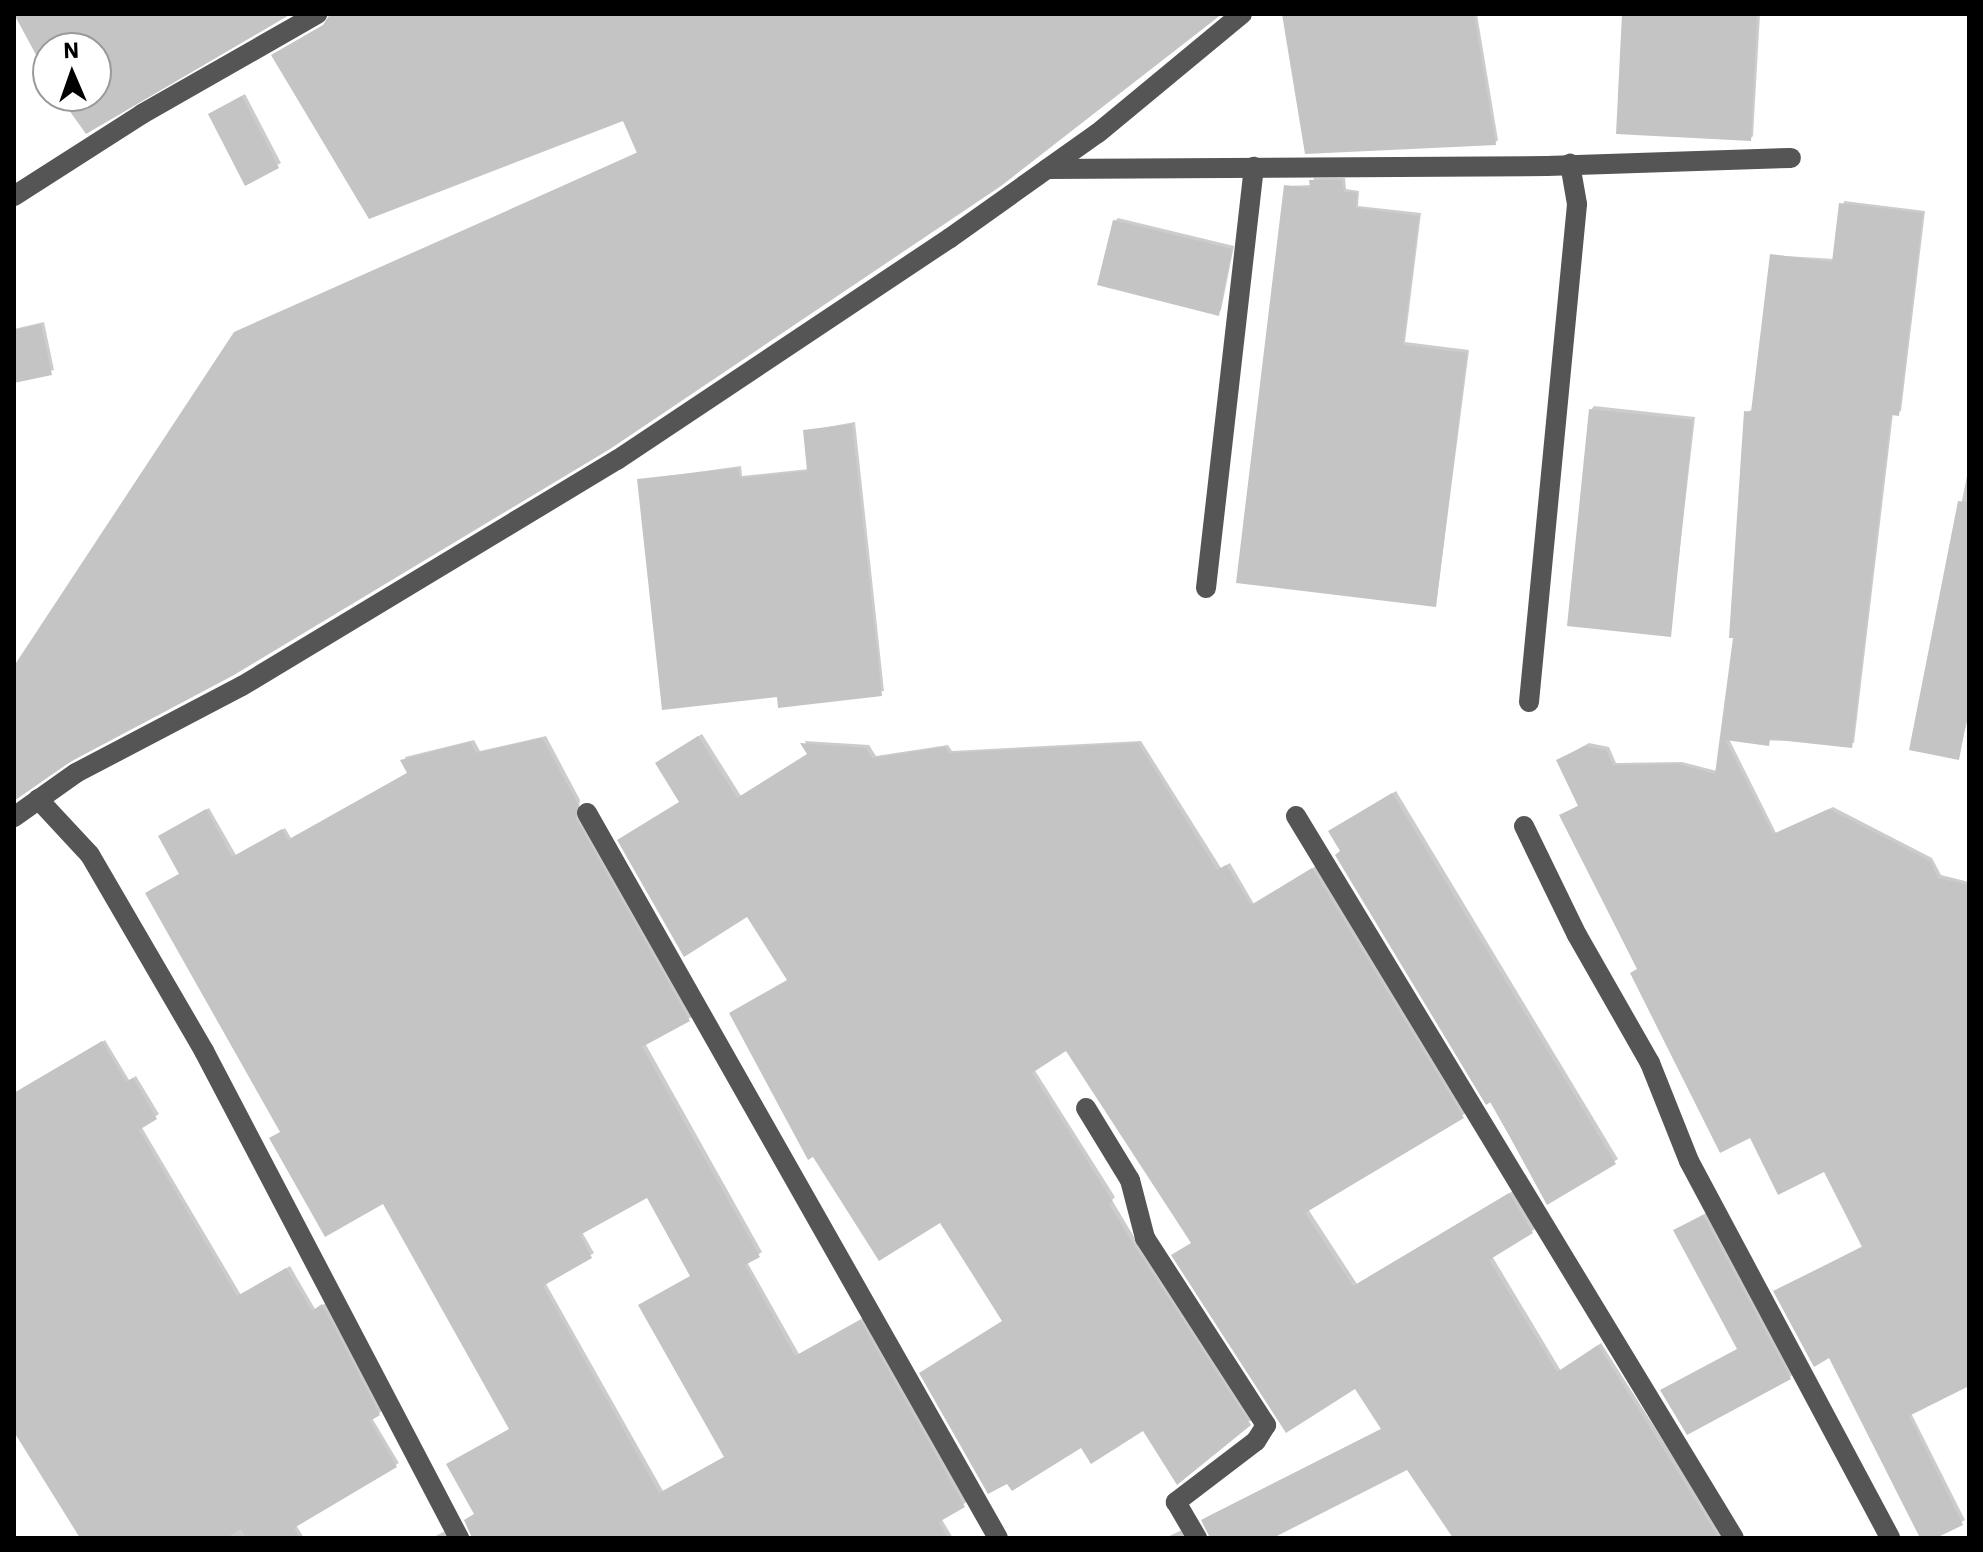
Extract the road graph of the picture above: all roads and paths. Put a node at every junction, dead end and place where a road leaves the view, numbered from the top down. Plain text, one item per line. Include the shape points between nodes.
1 (317, 14) edge
2 (1242, 14) edge
3 (1791, 158) dead end
4 (1570, 164) junction
5 (1254, 167) junction
6 (1047, 169) junction
7 (14, 196) edge
8 (1206, 588) dead end
9 (1529, 702) dead end
10 (38, 799) junction
11 (587, 813) dead end
12 (1296, 816) dead end
13 (14, 817) edge
14 (1524, 826) dead end
15 (1086, 1108) dead end
16 (459, 1538) edge
17 (998, 1538) edge
18 (1197, 1538) edge
19 (1734, 1538) edge
20 (1890, 1538) edge

1 - 7 street
2 - 6 street
3 - 4 street
4 - 5 street
4 - 9 street via 1577,204
5 - 6 street
5 - 8 street
6 - 10 street via 617,460 242,686
10 - 13 street
10 - 16 street via 90,855 204,1051
11 - 17 street
12 - 19 street
14 - 20 street via 1577,935 1650,1063 1689,1161
15 - 18 street via 1130,1180 1145,1238 1266,1425 1256,1441 1176,1502

